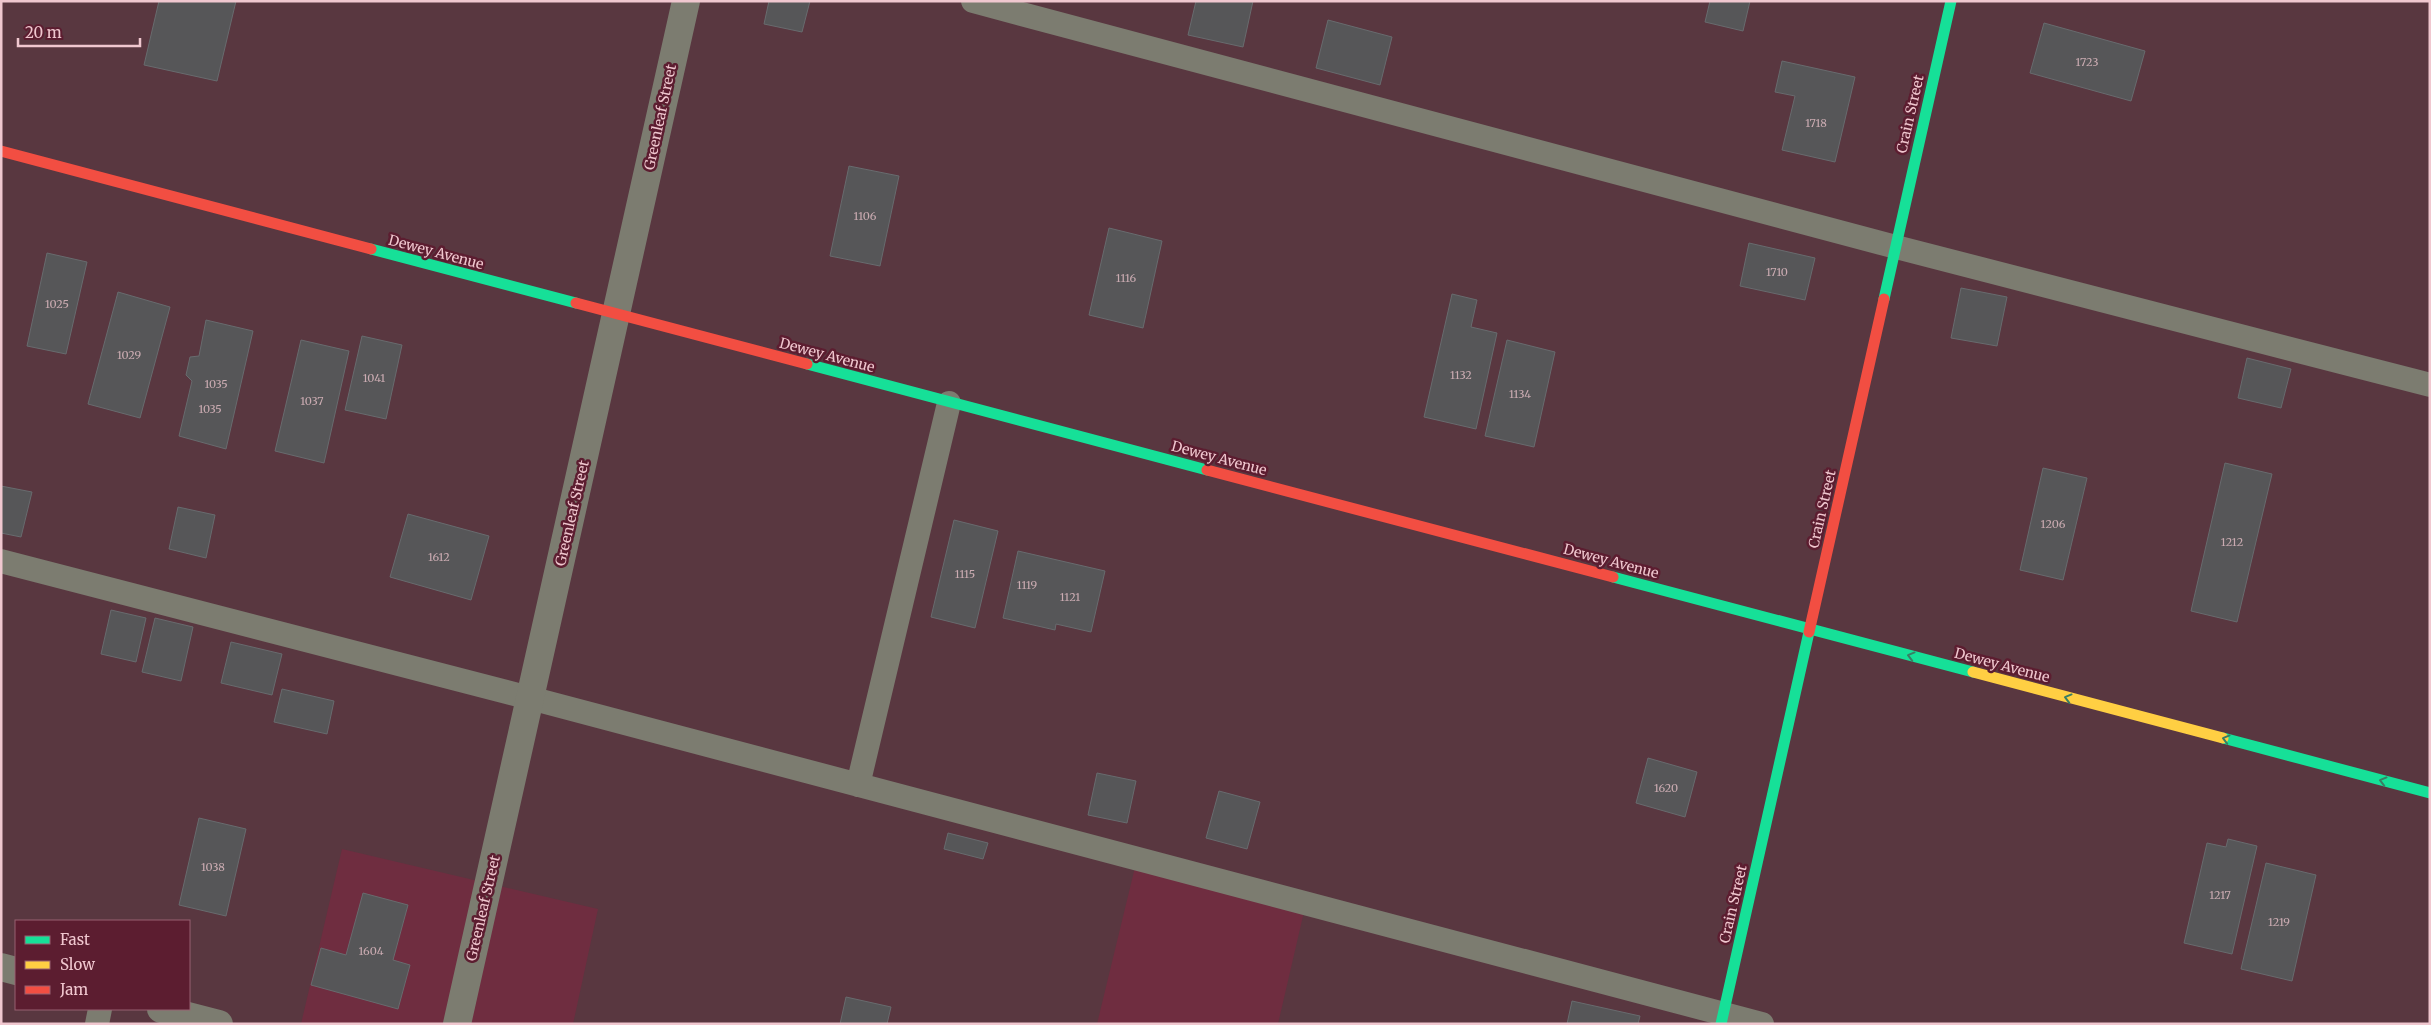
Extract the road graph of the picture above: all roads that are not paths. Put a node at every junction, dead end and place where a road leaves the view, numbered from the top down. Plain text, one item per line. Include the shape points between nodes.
1 (686, 1) edge
2 (973, 1) edge
3 (1951, 1) edge
4 (1, 151) edge
5 (1896, 248) junction
6 (617, 315) junction
7 (2430, 385) edge
8 (949, 403) junction
9 (1, 561) edge
10 (1810, 629) junction
11 (530, 698) junction
12 (858, 785) junction
13 (2430, 794) edge
14 (1, 967) edge
15 (15, 971) edge
16 (100, 1010) edge
17 (165, 1010) edge
18 (1722, 1019) edge
19 (97, 1024) edge
20 (219, 1024) edge
21 (457, 1024) edge
22 (1762, 1024) edge

1 - 6 street, Greenleaf Street
2 - 5 lane
3 - 5 street, Crain Street
4 - 6 street, Dewey Avenue
5 - 7 lane
5 - 10 street, Crain Street
6 - 8 street, Dewey Avenue
6 - 11 street, Greenleaf Street
8 - 10 street, Dewey Avenue
8 - 12 lane
9 - 11 lane
13 -> 10 street, Dewey Avenue
10 - 18 street, Crain Street
11 - 12 lane
11 - 21 street, Greenleaf Street
12 - 18 lane
14 - 15 street
16 - 19 lane
17 - 20 street
18 - 22 lane

